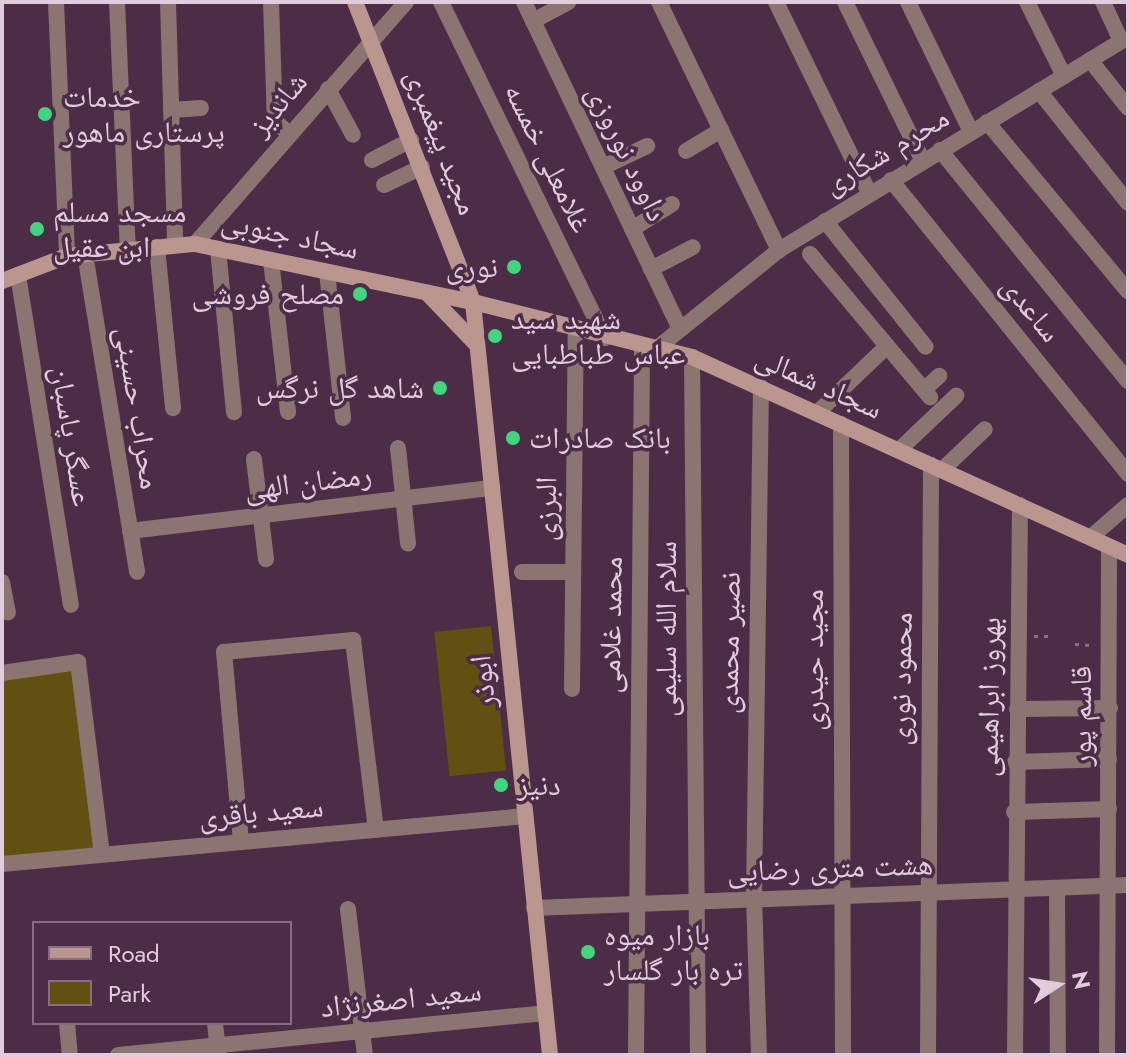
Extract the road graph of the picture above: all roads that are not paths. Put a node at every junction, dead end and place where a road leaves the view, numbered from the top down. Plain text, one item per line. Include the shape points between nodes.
1 (56, 2) edge
2 (117, 2) edge
3 (168, 2) edge
4 (271, 2) edge
5 (355, 2) edge
6 (406, 2) edge
7 (441, 2) edge
8 (524, 2) edge
9 (568, 2) edge
10 (659, 2) edge
11 (776, 2) edge
12 (845, 2) edge
13 (908, 2) edge
14 (1027, 2) edge
15 (1103, 2) edge
16 (533, 21) junction
17 (372, 37) junction
18 (1090, 60) junction
19 (1064, 76) junction
20 (328, 89) junction
21 (1039, 91) junction
22 (1125, 97) edge
23 (201, 108) dead end
24 (171, 110) junction
25 (987, 122) junction
26 (721, 130) junction
27 (971, 132) junction
28 (289, 134) junction
29 (353, 135) dead end
30 (411, 140) junction
31 (647, 146) dead end
32 (940, 150) junction
33 (686, 151) dead end
34 (372, 160) dead end
35 (923, 161) junction
36 (422, 167) junction
37 (603, 167) junction
38 (891, 180) junction
39 (384, 185) dead end
40 (869, 193) junction
41 (1128, 203) edge
42 (672, 204) dead end
43 (825, 221) junction
44 (632, 229) junction
45 (195, 244) junction
46 (175, 245) junction
47 (157, 247) junction
48 (693, 247) dead end
49 (128, 249) junction
50 (218, 249) junction
51 (779, 250) junction
52 (85, 254) junction
53 (810, 254) dead end
54 (67, 256) junction
55 (271, 260) junction
56 (651, 269) junction
57 (327, 272) junction
58 (10, 278) edge
59 (1128, 291) edge
60 (427, 293) junction
61 (473, 302) junction
62 (679, 327) junction
63 (576, 331) junction
64 (605, 338) junction
65 (477, 345) junction
66 (887, 346) junction
67 (926, 347) dead end
68 (649, 348) junction
69 (692, 357) junction
70 (939, 376) dead end
71 (1128, 381) edge
72 (761, 387) junction
73 (956, 396) dead end
74 (173, 408) dead end
75 (234, 412) dead end
76 (288, 412) dead end
77 (817, 413) junction
78 (343, 418) dead end
79 (841, 424) junction
80 (985, 429) dead end
81 (398, 448) dead end
82 (899, 450) junction
83 (254, 459) dead end
84 (936, 468) junction
85 (1128, 474) edge
86 (492, 488) junction
87 (403, 499) junction
88 (1020, 505) junction
89 (1128, 505) edge
90 (261, 515) junction
91 (130, 531) junction
92 (1091, 537) junction
93 (408, 543) dead end
94 (1109, 547) junction
95 (1128, 555) edge
96 (266, 559) dead end
97 (137, 572) dead end
98 (522, 572) dead end
99 (573, 572) junction
100 (2, 582) edge
101 (71, 605) dead end
102 (8, 612) dead end
103 (2, 673) edge
104 (572, 689) dead end
105 (1110, 708) junction
106 (1017, 709) junction
107 (1109, 759) junction
108 (1015, 762) junction
109 (1109, 809) junction
110 (1014, 812) junction
111 (525, 816) junction
112 (376, 830) junction
113 (241, 842) junction
114 (102, 855) junction
115 (2, 864) edge
116 (1128, 885) edge
117 (1109, 886) junction
118 (1057, 888) junction
119 (1013, 890) junction
120 (926, 893) junction
121 (840, 896) junction
122 (754, 899) junction
123 (695, 901) junction
124 (636, 904) junction
125 (534, 908) junction
126 (348, 909) dead end
127 (545, 1013) junction
128 (67, 1025) edge
129 (215, 1025) edge
130 (362, 1031) junction
131 (218, 1050) edge
132 (70, 1055) edge
133 (118, 1055) edge
134 (365, 1055) edge
135 (550, 1055) edge
136 (636, 1055) edge
137 (698, 1055) edge
138 (759, 1055) edge
139 (843, 1055) edge
140 (928, 1055) edge
141 (1015, 1055) edge
142 (1058, 1055) edge
143 (1107, 1055) edge

1 - 54 street
2 - 49 street
3 - 24 street
4 - 28 street via 275,121
5 - 17 main road, مجید پیغمبری
6 - 17 street, شاندیز
7 - 64 street, غلامعلی خمسه
8 - 16 street, داوود نوروزی
9 - 16 street
10 - 26 street
11 - 40 street
12 - 35 street
13 - 27 street
14 - 19 street
15 - 18 street, محرم شکاری via 1121,41
16 - 37 street, داوود نوروزی
17 - 20 street, شاندیز
17 - 30 main road, مجید پیغمبری
18 - 19 street, محرم شکاری
18 - 22 street
19 - 21 street, محرم شکاری
20 - 28 street, شاندیز
20 - 29 street
21 - 25 street, محرم شکاری
21 - 41 street
23 - 24 street
24 - 46 street
25 - 27 street, محرم شکاری
25 - 59 street
26 - 33 street
26 - 51 street
27 - 32 street, محرم شکاری
28 - 45 street, شاندیز
30 - 34 street
30 - 36 main road, مجید پیغمبری
31 - 37 street
32 - 35 street, محرم شکاری
32 - 71 street
35 - 38 street, محرم شکاری
36 - 39 street
36 - 61 main road, مجید پیغمبری
37 - 44 street, داوود نوروزی
38 - 40 street, محرم شکاری
38 - 85 street, ساعدی
40 - 43 street, محرم شکاری
42 - 44 street
43 - 51 street, محرم شکاری
43 - 67 street
44 - 56 street, داوود نوروزی
45 - 46 main road, سجاد جنوبی
45 - 50 main road, سجاد جنوبی
46 - 47 main road, سجاد جنوبی
47 - 49 main road, سجاد جنوبی
47 - 74 street
48 - 56 street
49 - 52 main road, سجاد جنوبی
50 - 55 main road, سجاد جنوبی
50 - 75 street
51 - 62 street, محرم شکاری
52 - 54 main road, سجاد جنوبی
52 - 91 street, محراب حسینی
53 - 66 street
54 - 58 main road, سجاد جنوبی
55 - 57 main road, سجاد جنوبی
55 - 76 street
56 - 62 street, داوود نوروزی
57 - 60 main road, سجاد جنوبی
57 - 78 street
58 - 101 street, عسگر پاسبان
60 - 61 main road, سجاد جنوبی
60 - 65 main road
61 - 63 main road, سجاد شمالی
61 - 65 main road, ابوذر
62 - 68 street, محرم شکاری
63 - 64 main road, سجاد شمالی
63 - 99 street, البرزی
64 - 68 main road, سجاد شمالی
65 - 86 main road, ابوذر
66 - 70 street via 927,394
66 - 77 street
68 - 69 main road, سجاد شمالی
68 - 124 street, محمد غلامی
69 - 72 main road, سجاد شمالی
69 - 123 street, سلام الله سلیمی
72 - 77 main road, سجاد شمالی
72 - 122 street, نصیر محمدی
73 - 82 street
77 - 79 main road, سجاد شمالی
79 - 82 main road, سجاد شمالی
79 - 121 street, مجید حیدری
80 - 84 street
81 - 87 street
82 - 84 main road, سجاد شمالی
83 - 90 street
84 - 88 main road, سجاد شمالی
84 - 120 street, محمود نوری
86 - 87 street, رمضان الهی
86 - 111 main road, ابوذر
87 - 90 street, رمضان الهی
87 - 93 street
88 - 92 main road, سجاد شمالی
88 - 106 street, بهروز ابراهیمی
89 - 92 street
90 - 91 street, رمضان الهی
90 - 96 street
91 - 97 street, محراب حسینی
92 - 94 main road, سجاد شمالی
94 - 95 main road, سجاد شمالی
94 - 105 street, قاسم پور
98 - 99 street
99 - 104 street, البرزی
100 - 102 street
103 - 114 street via 78,662
105 - 106 street
105 - 107 street, قاسم پور
106 - 108 street, بهروز ابراهیمی
107 - 108 street
107 - 109 street, قاسم پور
108 - 110 street, بهروز ابراهیمی
109 - 110 street
109 - 117 street, قاسم پور
110 - 119 street, بهروز ابراهیمی
111 - 112 street, سعید باقری
111 - 125 main road, ابوذر
112 - 113 street, سعید باقری
112 - 113 street via 353,640 224,652
113 - 114 street, سعید باقری
114 - 115 street, سعید باقری
116 - 117 street, هشت متری رضایی
117 - 118 street, هشت متری رضایی
117 - 143 street, قاسم پور
118 - 119 street, هشت متری رضایی
118 - 142 street
119 - 120 street, هشت متری رضایی
119 - 141 street, بهروز ابراهیمی
120 - 121 street, هشت متری رضایی
120 - 140 street, محمود نوری
121 - 122 street, هشت متری رضایی
121 - 139 street, مجید حیدری
122 - 123 street, هشت متری رضایی
122 - 138 street, نصیر محمدی
123 - 124 street, هشت متری رضایی
123 - 137 street, سلام الله سلیمی
124 - 125 street, هشت متری رضایی
124 - 136 street, محمد غلامی
125 - 127 main road, ابوذر
126 - 130 street
127 - 130 street, سعید اصغرنژاد
127 - 135 main road, ابوذر
128 - 132 street
129 - 131 street
130 - 131 street, سعید اصغرنژاد
130 - 134 street
131 - 133 street, سعید اصغرنژاد

